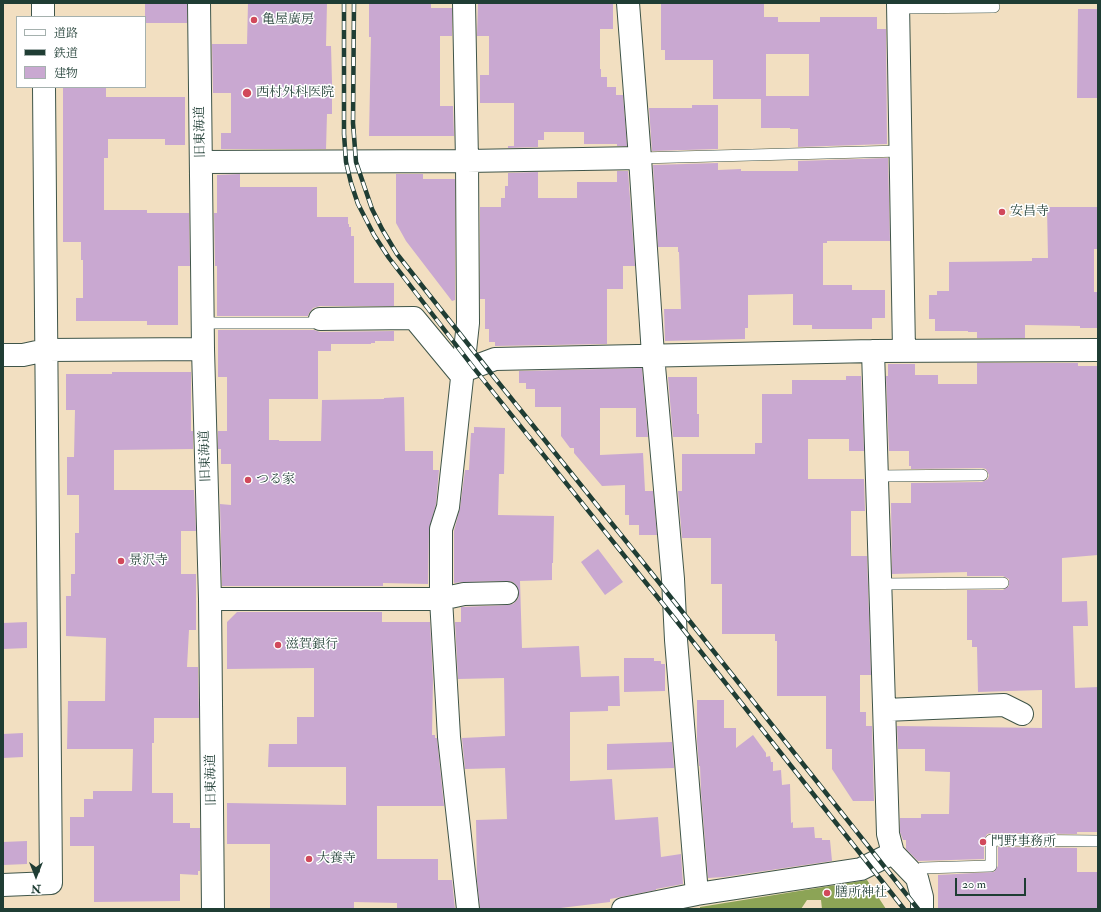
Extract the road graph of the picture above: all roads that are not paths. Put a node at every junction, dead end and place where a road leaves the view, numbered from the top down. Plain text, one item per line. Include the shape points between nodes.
1 (43, 3) edge
2 (199, 3) edge
3 (464, 3) edge
4 (628, 3) edge
5 (898, 5) edge
6 (994, 7) dead end
7 (43, 16) edge
8 (44, 88) edge
9 (901, 151) junction
10 (640, 158) junction
11 (467, 161) junction
12 (201, 162) junction
13 (320, 319) joint
14 (203, 323) junction
15 (3, 344) edge
16 (203, 349) junction
17 (46, 350) junction
18 (1098, 350) edge
19 (873, 351) junction
20 (904, 351) junction
21 (653, 355) junction
22 (3, 356) edge
23 (462, 374) junction
24 (982, 475) dead end
25 (876, 476) junction
26 (880, 584) junction
27 (1003, 584) dead end
28 (507, 593) dead end
29 (210, 599) junction
30 (441, 599) junction
31 (885, 710) junction
32 (1022, 714) dead end
33 (1098, 841) edge
34 (893, 853) junction
35 (917, 878) junction
36 (3, 885) edge
37 (697, 894) junction
38 (213, 909) edge
39 (468, 909) edge
40 (622, 909) edge
41 (922, 909) edge

1 - 7 street
2 - 12 street, 旧東海道
3 - 11 street
4 - 10 street
5 - 6 lane
5 - 9 street
8 - 17 street
9 - 10 lane
9 - 20 street
10 - 11 street
10 - 21 street
11 - 12 street
11 - 23 street via 468,323
12 - 14 street, 旧東海道
13 - 14 lane via 313,323
13 - 23 street via 414,318
14 - 16 street, 旧東海道
15 - 17 street via 22,343
16 - 17 street
16 - 29 street, 旧東海道
17 - 22 street via 23,356
17 - 36 street via 51,883
18 - 20 street
19 - 20 street
19 - 21 street
19 - 25 street
21 - 23 street via 495,359
21 - 37 street
23 - 30 street via 448,508 441,529
24 - 25 lane
25 - 26 street
26 - 27 lane
26 - 31 street
28 - 30 street via 464,594
29 - 30 street
29 - 38 street, 旧東海道
30 - 39 street via 449,737
31 - 32 street via 1004,705
31 - 34 street via 888,834
33 - 35 lane via 992,840 990,866 922,868
34 - 35 street
34 - 37 street via 861,869
35 - 41 street
37 - 40 street

